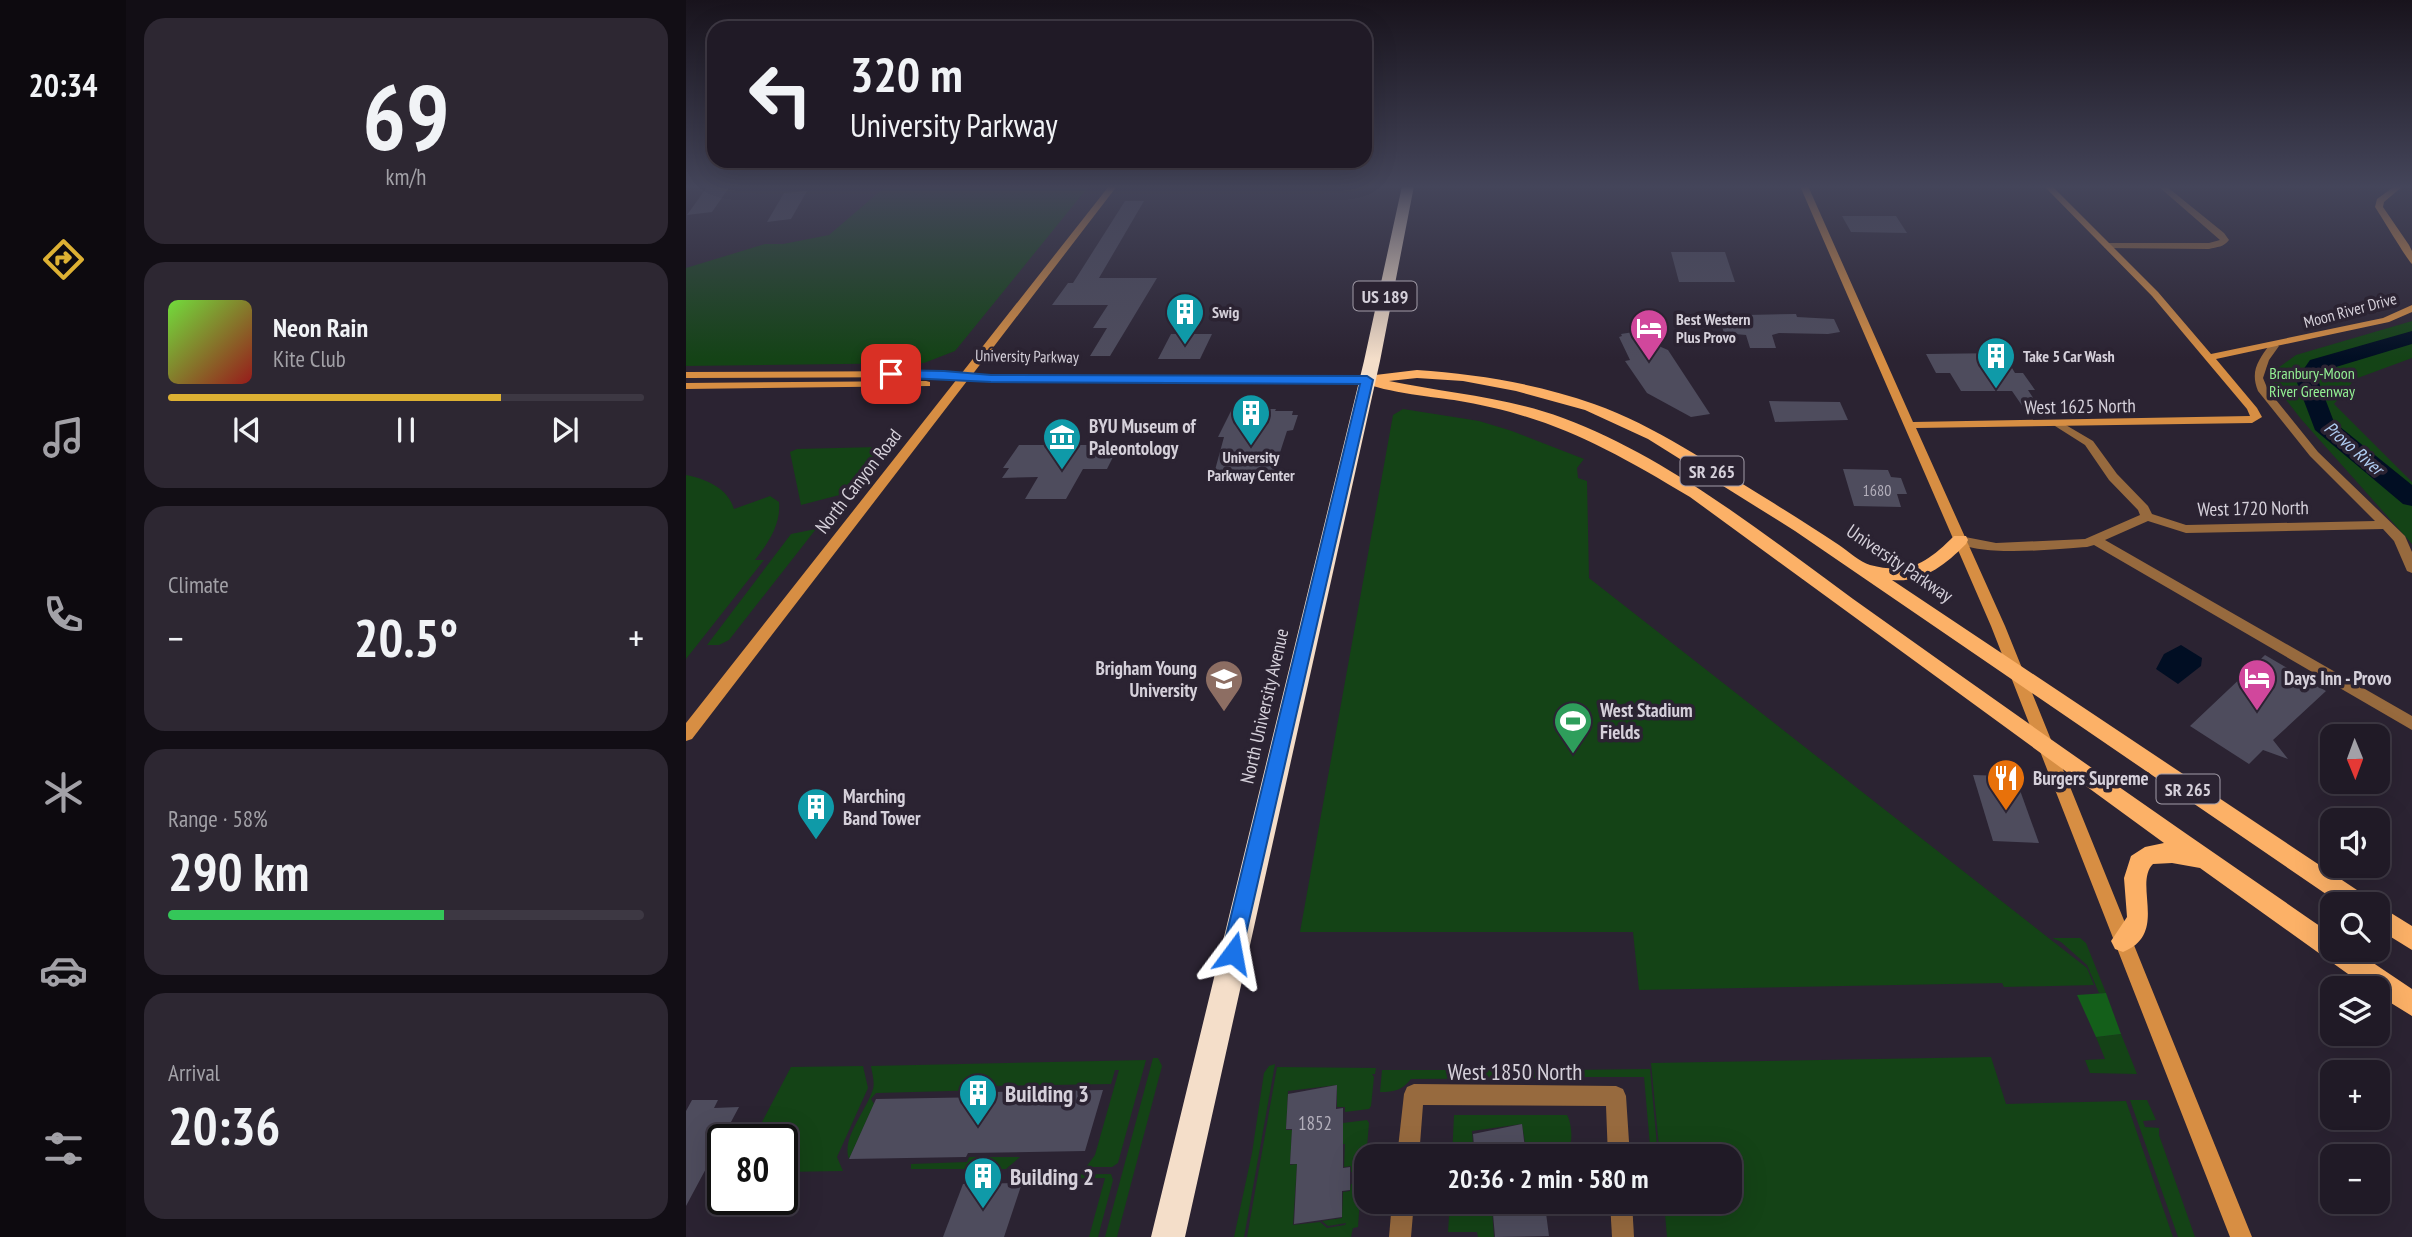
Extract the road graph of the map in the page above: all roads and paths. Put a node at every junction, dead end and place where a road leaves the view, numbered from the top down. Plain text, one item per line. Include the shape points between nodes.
1 (1067, 244) edge
2 (1396, 244) edge
3 (1829, 244) edge
4 (2106, 244) edge
5 (2220, 244) edge
6 (2403, 244) edge
7 (2108, 246) junction
8 (2412, 261) edge
9 (2412, 308) edge
10 (2274, 346) junction
11 (2209, 357) junction
12 (686, 375) edge
13 (966, 378) junction
14 (1367, 380) junction
15 (686, 386) edge
16 (2059, 424) junction
17 (1908, 425) junction
18 (2147, 517) junction
19 (2387, 525) junction
20 (1961, 540) junction
21 (2097, 541) junction
22 (1856, 563) junction
23 (2412, 568) edge
24 (2017, 672) junction
25 (2412, 724) edge
26 (686, 735) edge
27 (2045, 744) junction
28 (2222, 872) junction
29 (2342, 892) edge
30 (2390, 924) edge
31 (2412, 939) edge
32 (2320, 940) edge
33 (2123, 941) junction
34 (2351, 962) edge
35 (2412, 1004) edge
36 (1409, 1144) edge
37 (1618, 1144) edge
38 (1402, 1214) edge
39 (1622, 1214) edge
40 (1168, 1237) edge
41 (1400, 1237) edge
42 (1623, 1237) edge
43 (2241, 1237) edge

1 - 13 main road, North Canyon Road
2 - 14 highway, North University Avenue / US 189
3 - 17 main road
4 - 7 main road
5 - 7 street
6 - 8 main road
7 - 11 main road
9 - 10 main road, Moon River Drive via 2386,320
10 - 11 main road, Moon River Drive
10 - 19 street via 2258,378 2263,391 2314,454
11 - 16 main road, West 1625 North via 2255,413 2252,420
12 - 13 main road, University Parkway via 944,374
13 - 14 main road, University Parkway
13 - 15 main road via 936,383
13 - 26 main road, North Canyon Road
14 - 22 main road, University Parkway / SR 265 via 1403,374 1463,377 1538,391 1590,408 1689,457
14 - 27 main road, University Parkway / SR 265 via 1514,408 1608,443 1695,494
14 - 40 highway, North University Avenue / US 189
16 - 17 main road, West 1625 North
16 - 18 street via 2089,443
17 - 20 main road
18 - 19 street, West 1720 North via 2186,528
18 - 21 street
19 - 23 street
20 - 21 street via 1996,547
20 - 22 main road via 1934,566 1918,573 1887,573
20 - 24 main road
21 - 25 street
22 - 24 main road, University Parkway / SR 265
24 - 27 main road
24 - 29 main road, University Parkway / SR 265
27 - 28 main road, University Parkway / SR 265
27 - 33 main road
28 - 32 main road, University Parkway / SR 265
28 - 33 main road via 2196,858 2163,853 2145,856 2136,873 2138,920
30 - 31 main road
33 - 43 main road
34 - 35 main road, University Parkway / SR 265
36 - 37 street, West 1850 North via 1414,1094 1616,1096
38 - 41 street
39 - 42 street

